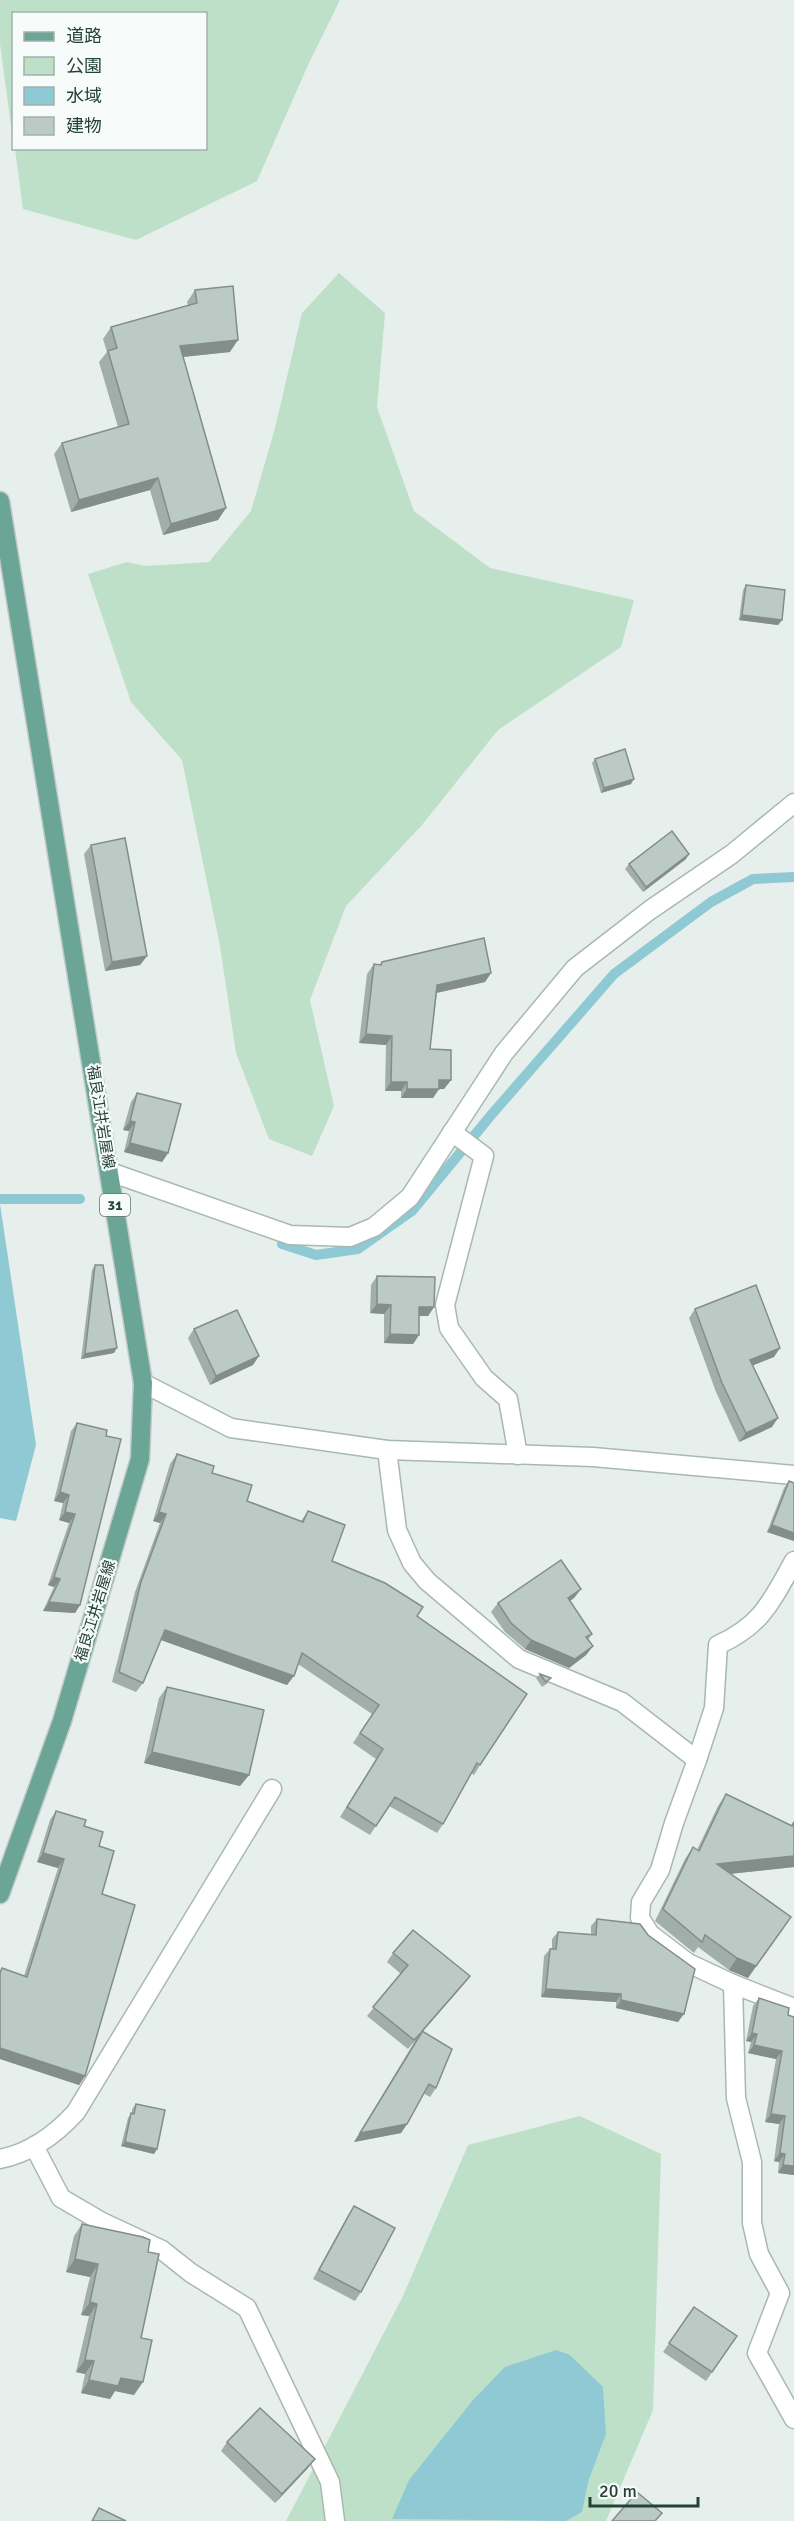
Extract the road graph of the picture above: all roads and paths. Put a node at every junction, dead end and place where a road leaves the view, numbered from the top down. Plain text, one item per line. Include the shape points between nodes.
1 (0, 501) edge
2 (794, 803) edge
3 (452, 1132) junction
4 (110, 1172) junction
5 (143, 1383) junction
6 (387, 1450) junction
7 (518, 1455) junction
8 (794, 1475) edge
9 (794, 1562) edge
10 (697, 1760) junction
11 (272, 1789) dead end
12 (0, 1894) edge
13 (733, 1984) junction
14 (794, 2008) edge
15 (34, 2146) junction
16 (0, 2158) edge
17 (794, 2420) edge
18 (335, 2521) edge

1 - 4 main road, 福良江井岩屋線 / 31
2 - 3 street via 732,854 575,968 504,1053
3 - 4 street via 410,1197 374,1227 350,1237 290,1234
3 - 7 street via 484,1156 445,1305 449,1328 484,1378 508,1399
4 - 5 main road, 福良江井岩屋線 / 31
5 - 6 street via 231,1428
5 - 12 main road, 福良江井岩屋線 / 31 via 140,1459 62,1721
6 - 7 street
6 - 10 street via 398,1530 412,1563 427,1581 519,1659 622,1702
7 - 8 street via 593,1457
9 - 10 street via 760,1618 741,1634 718,1645 714,1708
10 - 13 street via 660,1870 641,1902 640,1918 650,1934 688,1963
11 - 15 street via 76,2112 58,2131
13 - 14 street
13 - 17 street via 736,2097 752,2162 752,2223 759,2254 780,2293 757,2353
15 - 16 street
15 - 18 street via 61,2198 162,2250 247,2308 330,2482

